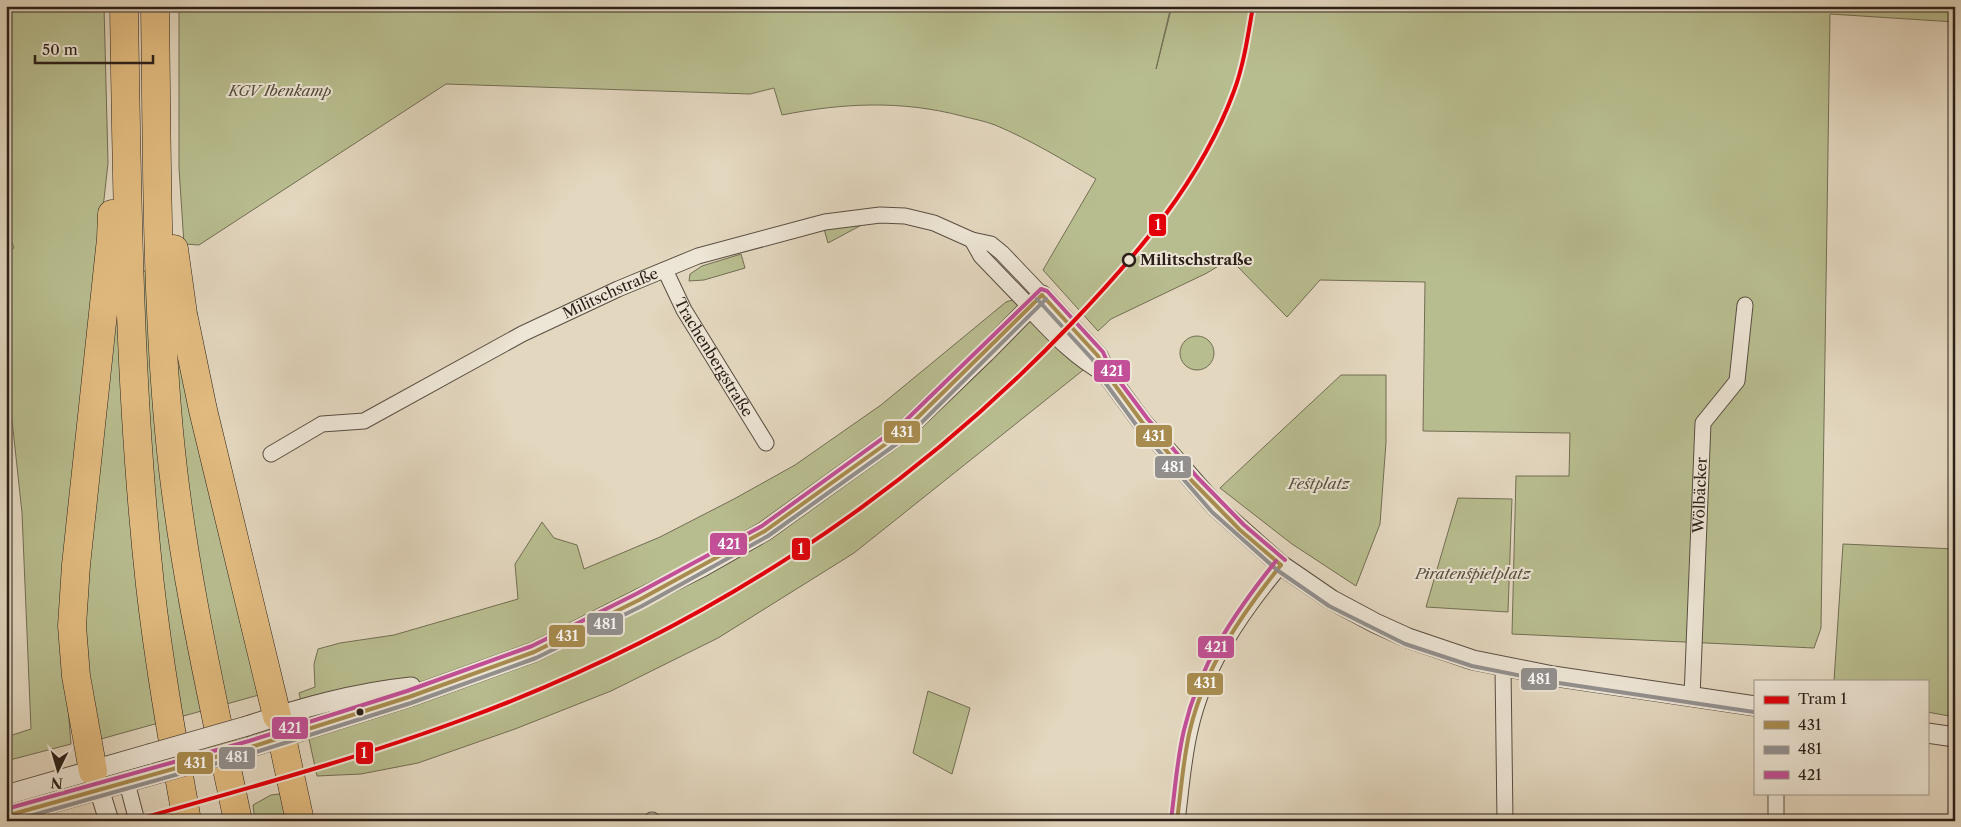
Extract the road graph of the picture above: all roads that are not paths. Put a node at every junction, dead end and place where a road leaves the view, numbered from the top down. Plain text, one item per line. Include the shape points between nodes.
1 (124, 6) edge
2 (155, 6) edge
3 (126, 111) junction
4 (158, 150) junction
5 (665, 270) junction
6 (1036, 301) junction
7 (1745, 305) dead end
8 (766, 443) dead end
9 (271, 454) dead end
10 (1281, 565) junction
11 (1503, 667) junction
12 (1692, 697) junction
13 (1754, 706) edge
14 (280, 727) junction
15 (1928, 733) edge
16 (1955, 737) edge
17 (122, 762) junction
18 (96, 781) junction
19 (127, 782) junction
20 (1776, 794) edge
21 (6, 796) edge
22 (6, 816) edge
23 (108, 821) edge
24 (137, 821) edge
25 (187, 821) edge
26 (238, 821) edge
27 (300, 821) edge
28 (1177, 821) edge
29 (1505, 821) edge
30 (1776, 821) edge

1 - 3 highway
2 - 4 highway
3 - 18 highway via 114,178 111,239 73,596 76,676
3 - 25 highway via 132,321 150,586
4 - 14 highway via 169,204 185,323 203,410
4 - 26 highway via 158,265 169,432 184,558
5 - 6 street, Militschstraße via 698,256 790,230 864,216 893,215 918,218 972,240 981,256
5 - 8 street, Trachenbergstraße via 684,310
5 - 9 street, Militschstraße via 522,334 364,421 322,424
6 - 10 street via 1065,344 1088,364 1106,373 1192,481 1240,530
6 - 14 street via 904,430 765,530 694,571 534,652 444,684 344,697
7 - 12 street, Wölbäcker via 1737,381 1703,423
10 - 11 street via 1332,600 1375,623 1438,650
10 - 28 street via 1231,631 1209,674 1190,730
11 - 12 street
11 - 29 street
12 - 13 street
14 - 17 street, bridge via 247,726
14 - 19 street, bridge via 251,747
14 - 27 highway
15 - 16 street
17 - 18 street
17 - 19 street
18 - 19 street
18 - 21 street
18 - 22 street
18 - 23 street
19 - 24 street
20 - 30 street

